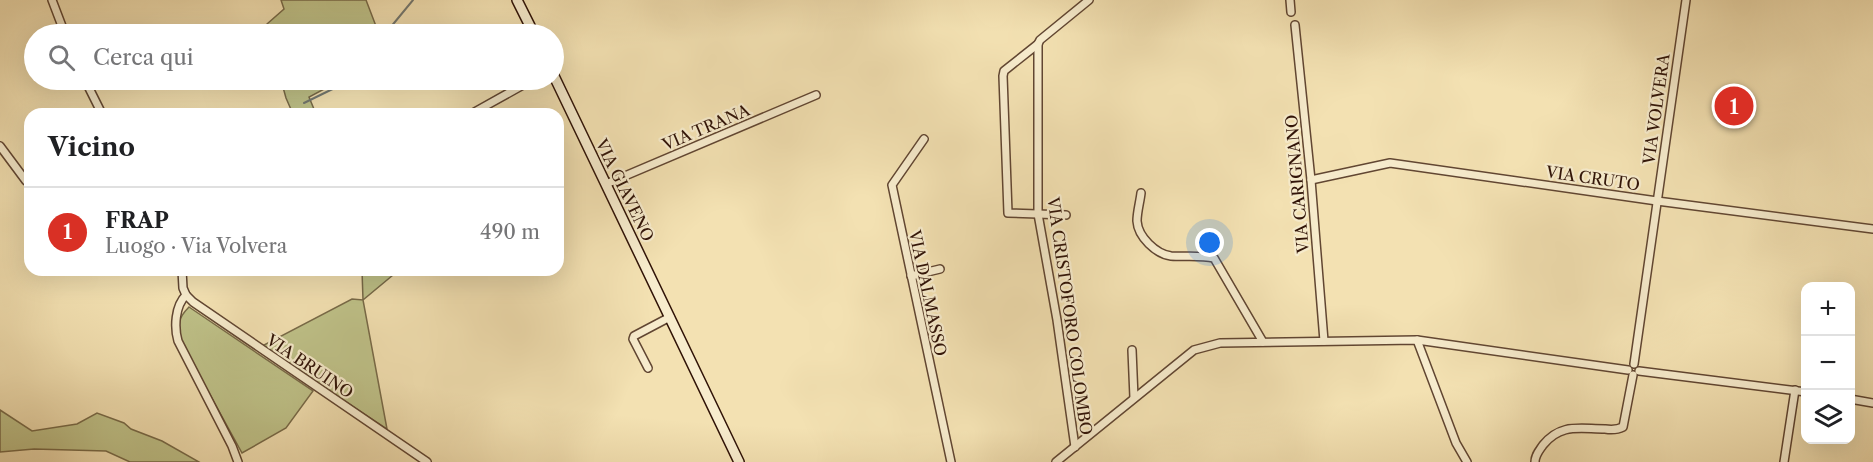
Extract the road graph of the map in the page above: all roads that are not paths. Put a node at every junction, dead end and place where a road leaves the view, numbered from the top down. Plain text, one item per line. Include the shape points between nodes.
1 (52, 0) edge
2 (517, 0) edge
3 (1089, 0) edge
4 (1290, 0) edge
5 (1686, 0) edge
6 (1291, 12) dead end
7 (61, 24) edge
8 (529, 24) edge
9 (1295, 25) dead end
10 (1038, 44) junction
11 (90, 90) edge
12 (514, 90) edge
13 (561, 90) edge
14 (816, 95) dead end
15 (99, 108) edge
16 (482, 108) edge
17 (924, 139) dead end
18 (0, 146) edge
19 (24, 178) edge
20 (1311, 180) junction
21 (606, 184) junction
22 (1141, 193) dead end
23 (1657, 201) junction
24 (1038, 214) junction
25 (1066, 215) dead end
26 (1873, 229) edge
27 (940, 269) dead end
28 (182, 276) edge
29 (911, 276) junction
30 (186, 295) junction
31 (670, 317) junction
32 (1417, 340) junction
33 (1324, 341) junction
34 (1263, 342) junction
35 (1132, 350) dead end
36 (648, 368) dead end
37 (1634, 370) junction
38 (1796, 390) junction
39 (1801, 391) edge
40 (1134, 398) junction
41 (1855, 400) edge
42 (1873, 403) edge
43 (1075, 447) junction
44 (423, 460) edge
45 (238, 462) edge
46 (739, 462) edge
47 (951, 462) edge
48 (1058, 462) edge
49 (1467, 462) edge
50 (1535, 462) edge
51 (1784, 462) edge

1 - 7 street
2 - 8 main road
3 - 10 street
4 - 6 street
5 - 23 street, VIA VOLVERA
9 - 20 street, VIA CARIGNANO
10 - 24 street, VIA CRISTOFORO COLOMBO
10 - 24 street via 1003,76 1008,213
11 - 15 street
12 - 16 street
13 - 21 main road, VIA GIAVENO
14 - 21 street, VIA TRANA
17 - 29 street, VIA DALMASSO via 892,185
18 - 19 street
20 - 23 street, VIA CRUTO via 1390,163
20 - 33 street, VIA CARIGNANO
21 - 31 main road, VIA GIAVENO
22 - 34 street via 1137,222 1148,243 1170,256 1214,258
23 - 26 street, VIA CRUTO
23 - 37 street, VIA VOLVERA
24 - 25 street
24 - 43 street, VIA CRISTOFORO COLOMBO
27 - 29 street
28 - 30 street
29 - 47 street, VIA DALMASSO
30 - 44 street, VIA BRUINO
30 - 45 street via 177,315 178,341
31 - 36 street via 634,336
31 - 46 main road, VIA GIAVENO
32 - 33 street
32 - 37 street
32 - 49 street
33 - 34 street
34 - 40 street via 1220,343 1194,350
35 - 40 street
37 - 38 street
37 - 50 street, VIA VOLVERA via 1623,427 1570,428 1558,432 1536,454
38 - 39 street
38 - 51 street
40 - 43 street
41 - 42 street
43 - 48 street

